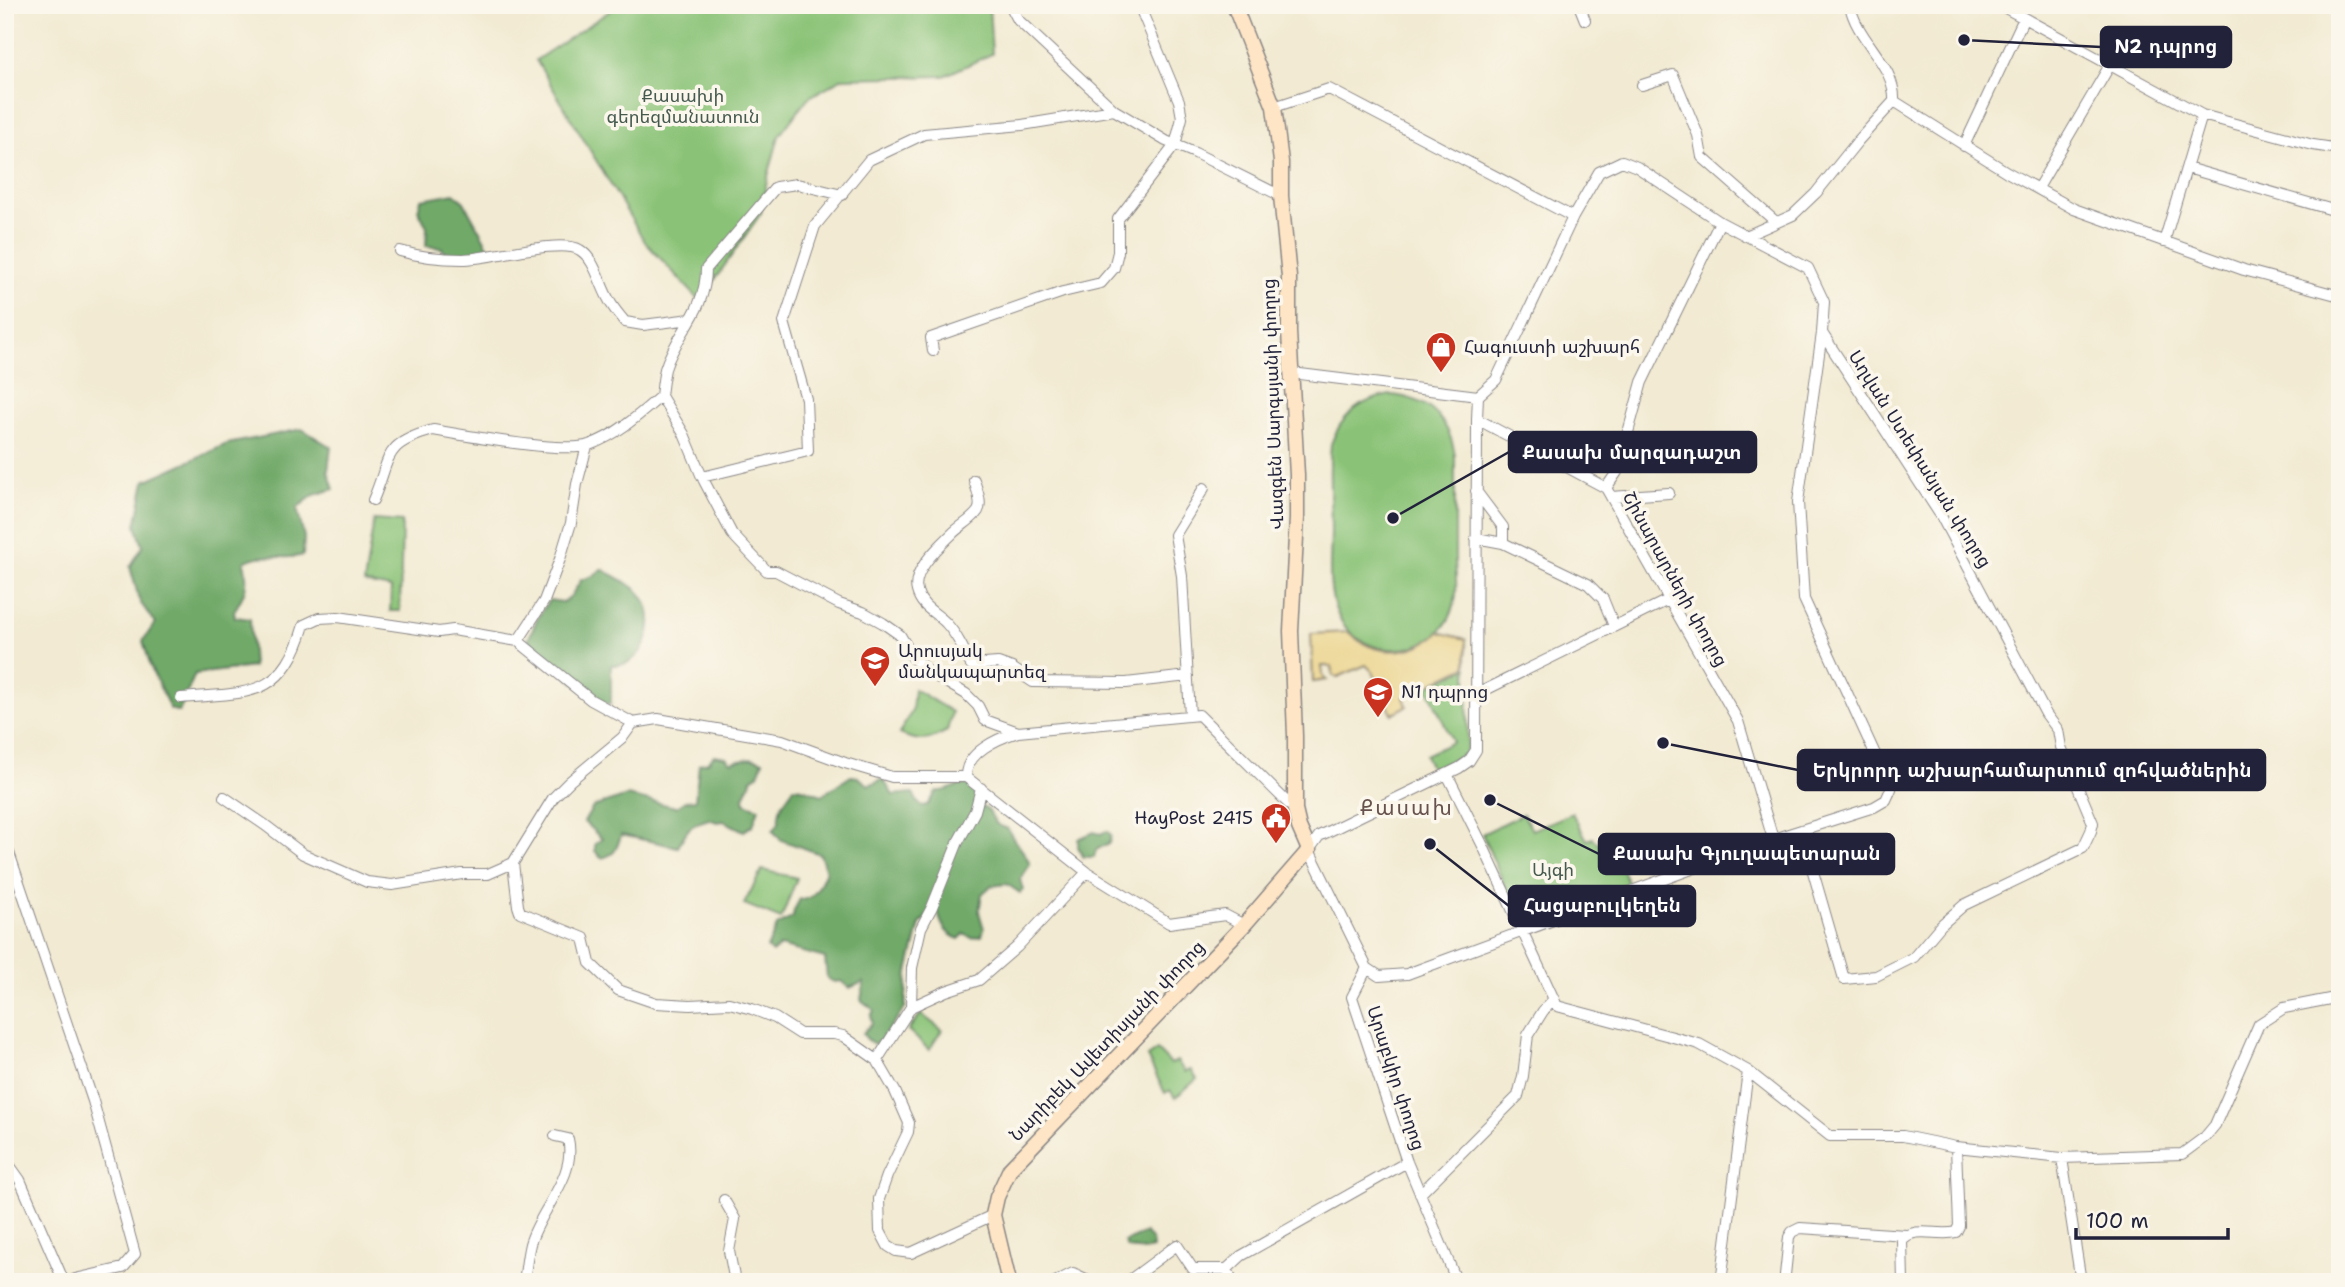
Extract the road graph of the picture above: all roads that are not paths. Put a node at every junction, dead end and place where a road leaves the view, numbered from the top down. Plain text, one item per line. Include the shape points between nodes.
1 (1010, 5) edge
2 (1139, 5) edge
3 (1234, 5) edge
4 (1579, 5) edge
5 (1850, 5) edge
6 (2000, 5) edge
7 (2024, 18) junction
8 (1584, 20) dead end
9 (2110, 65) junction
10 (1642, 85) dead end
11 (1894, 101) junction
12 (1274, 107) junction
13 (1114, 110) junction
14 (2202, 115) junction
15 (1175, 145) junction
16 (1965, 146) junction
17 (2340, 149) edge
18 (2188, 168) junction
19 (2038, 188) junction
20 (842, 195) junction
21 (1281, 196) junction
22 (2340, 212) edge
23 (1573, 217) junction
24 (1720, 222) junction
25 (1776, 222) junction
26 (1746, 236) junction
27 (2164, 243) junction
28 (400, 251) dead end
29 (2340, 296) edge
30 (691, 319) junction
31 (1822, 333) junction
32 (933, 351) dead end
33 (1292, 373) junction
34 (661, 396) junction
35 (1478, 396) junction
36 (1476, 419) junction
37 (587, 446) junction
38 (702, 477) junction
39 (974, 480) dead end
40 (1204, 488) dead end
41 (1476, 490) junction
42 (1609, 493) junction
43 (1670, 493) dead end
44 (373, 500) dead end
45 (1476, 538) junction
46 (1503, 543) junction
47 (1668, 600) junction
48 (1614, 626) junction
49 (518, 641) junction
50 (1188, 676) junction
51 (1475, 695) junction
52 (180, 698) dead end
53 (1190, 716) junction
54 (633, 723) junction
55 (1018, 732) junction
56 (1447, 774) junction
57 (966, 777) junction
58 (981, 788) junction
59 (223, 797) dead end
60 (1295, 810) junction
61 (1801, 831) junction
62 (1773, 839) junction
63 (5, 841) edge
64 (1309, 850) junction
65 (513, 863) junction
66 (1087, 872) junction
67 (1244, 925) junction
68 (1522, 932) junction
69 (1367, 968) junction
70 (2340, 997) edge
71 (1554, 999) junction
72 (911, 1007) junction
73 (877, 1060) junction
74 (1748, 1071) junction
75 (555, 1136) dead end
76 (1956, 1147) junction
77 (2062, 1158) junction
78 (5, 1159) edge
79 (1407, 1162) junction
80 (1420, 1194) junction
81 (724, 1200) dead end
82 (993, 1215) junction
83 (1906, 1235) junction
84 (1227, 1269) junction
85 (1786, 1275) dead end
86 (64, 1282) edge
87 (74, 1282) edge
88 (524, 1282) edge
89 (735, 1282) edge
90 (1009, 1282) edge
91 (1055, 1282) edge
92 (1091, 1282) edge
93 (1127, 1282) edge
94 (1233, 1282) edge
95 (1457, 1282) edge
96 (1721, 1282) edge
97 (1903, 1282) edge
98 (2081, 1282) edge

1 - 13 street via 1018,20
2 - 15 street via 1178,102 1182,118
3 - 12 street, Վազգեն Սարգսյանի փողոց
4 - 8 street
5 - 11 street via 1858,30 1895,88
6 - 7 street
7 - 9 street
7 - 16 street
9 - 14 street
9 - 19 street
10 - 25 street via 1673,75 1698,135 1702,157
11 - 16 street
11 - 25 street via 1816,193 1793,215
12 - 21 street, Վազգեն Սարգսյանի փողոց
12 - 23 street via 1329,89
13 - 15 street
13 - 20 street via 924,134 869,160
14 - 17 street
14 - 18 street
15 - 21 street
15 - 32 street via 1118,219 1114,268 1101,283 945,332 931,338
16 - 19 street
18 - 22 street
18 - 27 street
19 - 27 street via 2074,209
20 - 30 street via 797,184 776,187 706,269 706,286
20 - 38 street via 815,226 784,321 806,399 808,451
21 - 33 street, Վազգեն Սարգսյանի փողոց
23 - 24 street, Աղվան Ստեփանյան փողոց via 1599,172 1622,161
23 - 35 street via 1496,380
24 - 26 street, Աղվան Ստեփանյան փողոց
24 - 42 street, Շինարարների փողոց via 1642,382
25 - 26 street
26 - 31 street, Աղվան Ստեփանյան փողոց via 1808,268 1824,302
27 - 29 street
28 - 30 street via 464,259 538,247 578,248 625,322 643,325
30 - 34 street via 666,368
31 - 61 street, Աղվան Ստեփանյան փողոց via 1798,502 1804,599 1891,789 1886,800 1874,807
31 - 61 street, Աղվան Ստեփանյան փողոց via 1941,516 2058,730 2093,823 2083,848 1964,905 1914,957 1876,976 1844,979
33 - 35 street
33 - 60 street, Վազգեն Սարգսյանի փողոց via 1297,475 1291,631
34 - 37 street via 624,426
34 - 38 street
35 - 36 street
36 - 41 street
36 - 42 street
37 - 44 street via 550,447 433,430 394,446
37 - 49 street via 560,559 544,601
38 - 55 street via 732,534 767,571 776,571 883,623 900,635 914,659 929,672 966,694 985,720
39 - 50 street via 978,511 953,532 916,580 921,602 957,636 971,665 998,663 1033,682 1126,683
40 - 50 street via 1175,536
41 - 45 street
41 - 46 street via 1503,527
42 - 43 street
42 - 47 street, Շինարարների փողոց
45 - 46 street
45 - 51 street
46 - 48 street via 1588,584 1603,599
47 - 48 street
47 - 62 street, Շինարարների փողոց via 1738,721
48 - 51 street
49 - 52 street via 319,618 304,625 286,669 261,688
49 - 54 street via 591,700
50 - 53 street
51 - 56 street via 1476,750 1469,761
53 - 55 street
53 - 60 street via 1199,715
54 - 57 street via 658,719 782,740 892,777
54 - 65 street via 553,798
55 - 57 street via 978,754 965,770
56 - 64 street via 1319,836
56 - 68 street
57 - 58 street
58 - 66 street
58 - 72 street via 919,936
59 - 65 street via 303,854 367,882 392,885 488,874
60 - 64 street, Վազգեն Սարգսյանի փողոց
61 - 62 street, Աղվան Ստեփանյան փողոց
62 - 68 street, Աղվան Ստեփանյան փողոց
63 - 87 street via 93,1101 135,1254 123,1268
64 - 67 street, Նարիբեկ Ավետիսյանի փողոց
64 - 69 street
65 - 73 street via 520,912 584,938 590,963 618,990 656,1003 741,1006 775,1018 800,1034 844,1036
66 - 67 street via 1169,923 1225,915
66 - 72 street via 979,981
67 - 82 street, Նարիբեկ Ավետիսյանի փողոց via 1010,1169
68 - 69 street, Աղվան Ստեփանյան փողոց via 1407,974 1380,976
68 - 71 street
69 - 79 street, Արաբկիր փողոց via 1352,997
70 - 77 street via 2284,1008 2259,1024 2215,1125 2182,1154
71 - 74 street via 1557,1006 1699,1044
71 - 80 street via 1528,1035 1518,1096
72 - 73 street
73 - 82 street via 909,1123 878,1199 880,1231 888,1247 911,1253
74 - 76 street via 1830,1136 1903,1136
74 - 96 street
75 - 88 street via 568,1139 569,1166 530,1243
76 - 77 street
76 - 83 street via 1956,1232
77 - 98 street
78 - 86 street via 20,1180
79 - 80 street, Արաբկիր փողոց
79 - 84 street via 1241,1256
80 - 95 street, Արաբկիր փողոց
81 - 89 street via 734,1219 729,1251
82 - 90 street
83 - 85 street via 1800,1228 1789,1237
83 - 97 street via 1902,1240
84 - 93 street via 1193,1269 1177,1244
84 - 94 street
91 - 92 street via 1073,1273

